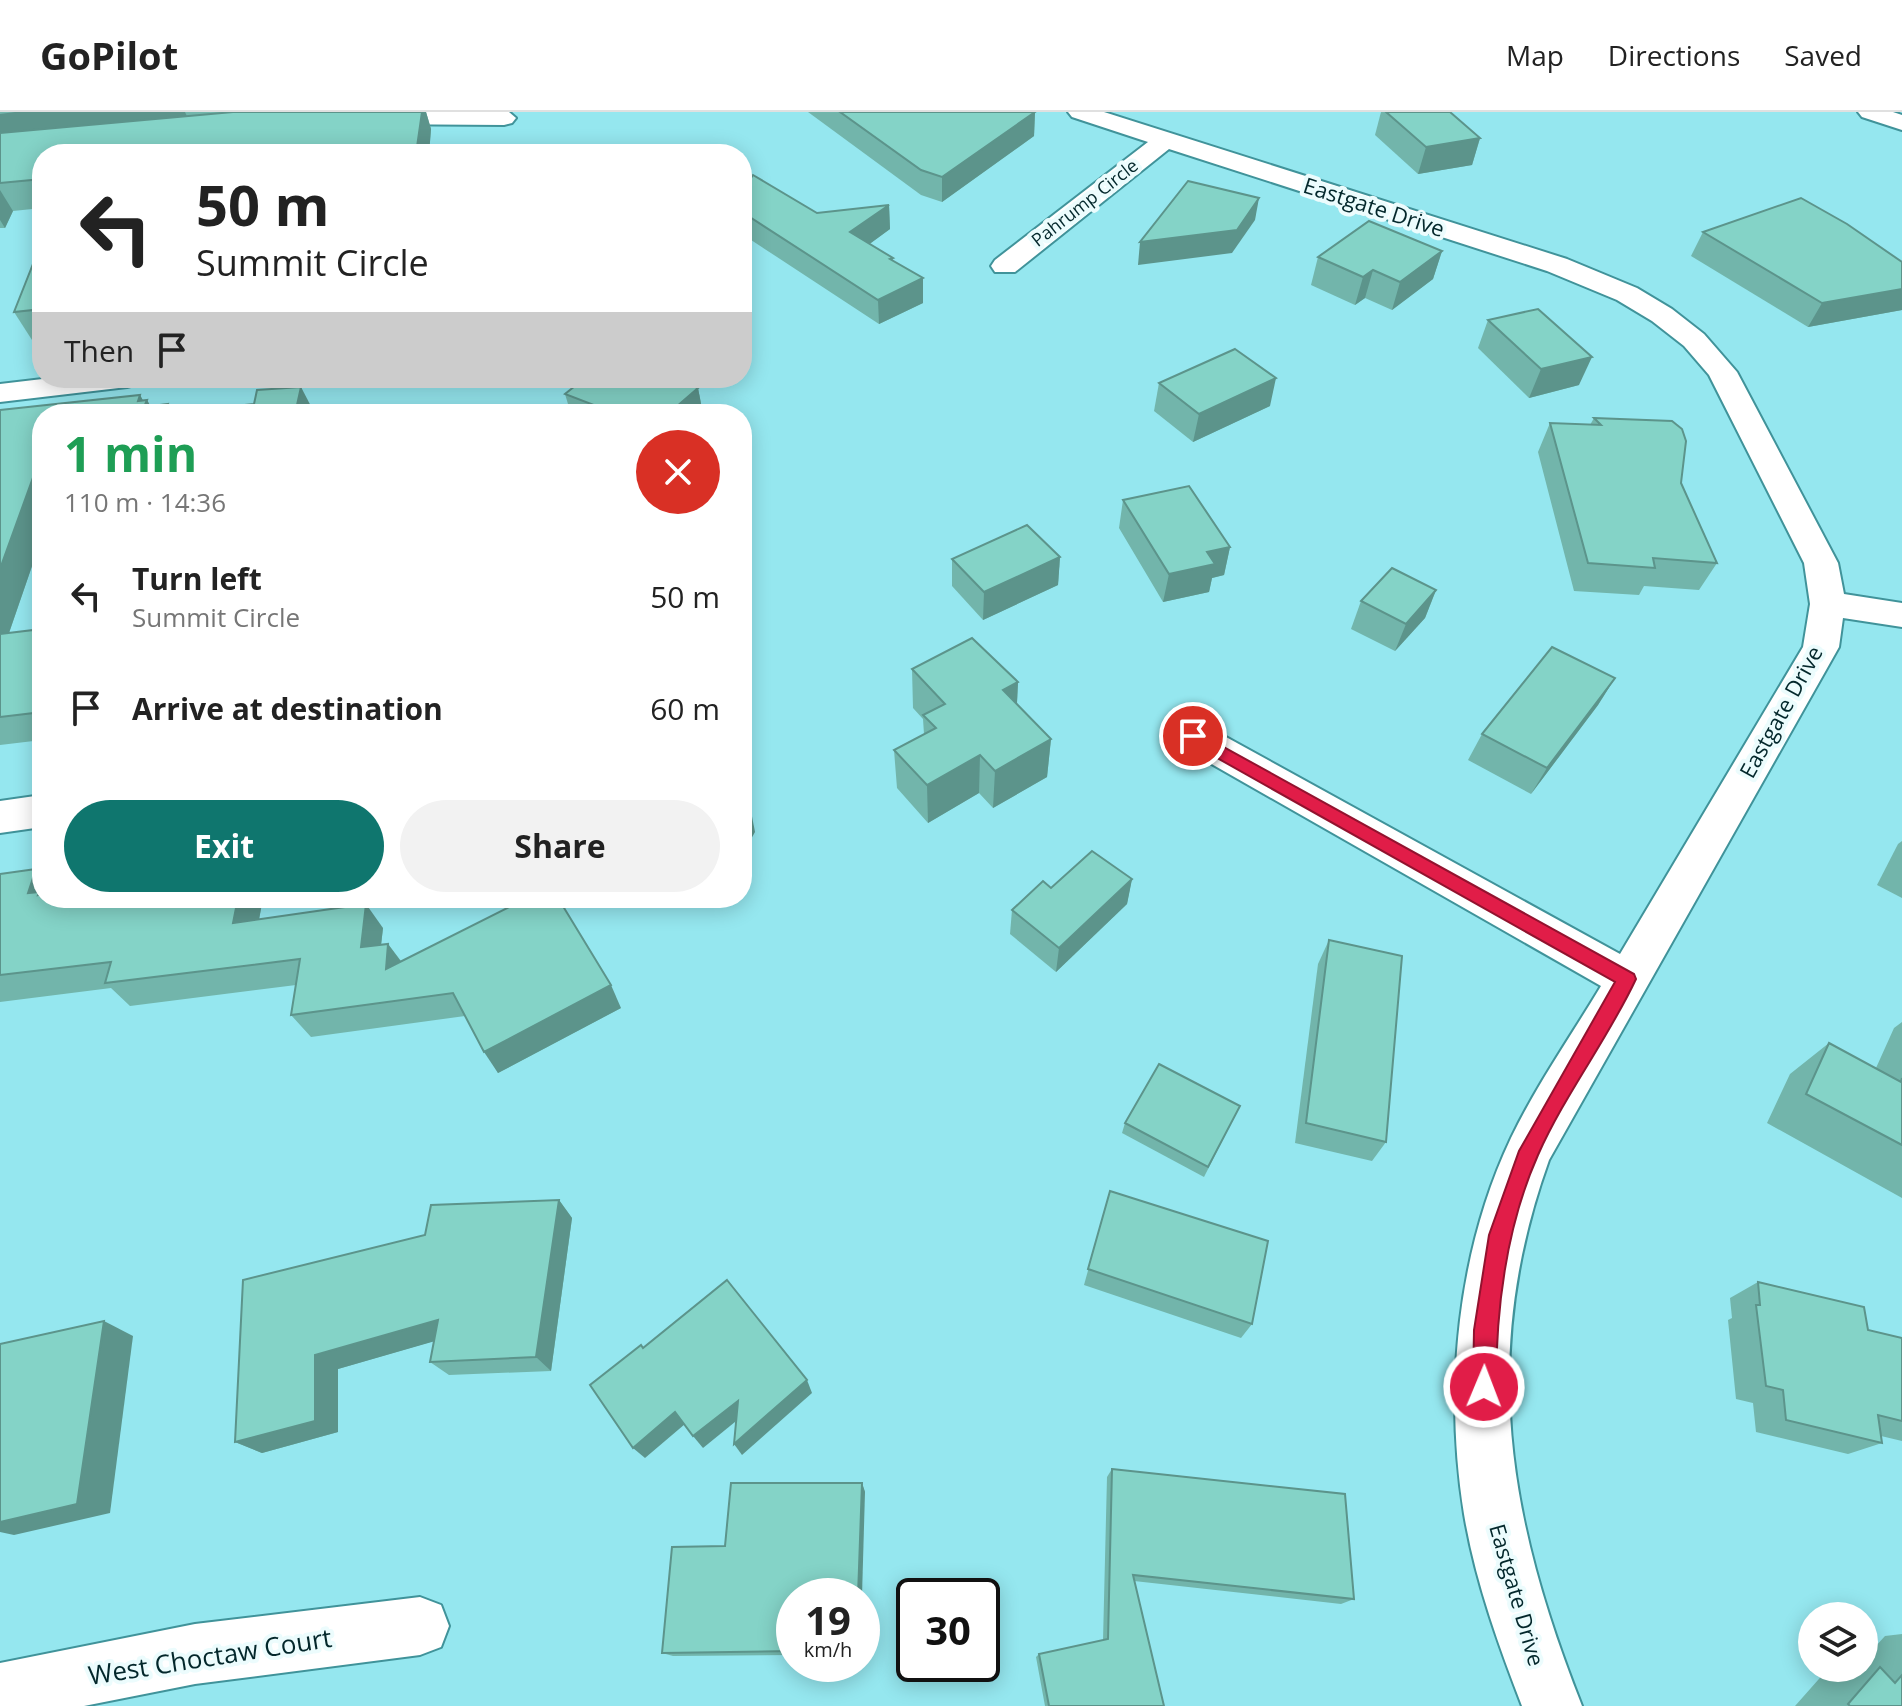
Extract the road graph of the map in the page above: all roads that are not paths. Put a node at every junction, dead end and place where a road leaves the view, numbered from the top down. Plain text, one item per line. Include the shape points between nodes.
1 (1080, 112) edge
2 (1870, 112) edge
3 (504, 118) dead end
4 (355, 120) edge
5 (1902, 123) edge
6 (1165, 140) junction
7 (1005, 266) dead end
8 (42, 388) edge
9 (0, 393) edge
10 (1828, 604) junction
11 (1902, 615) edge
12 (1193, 736) dead end
13 (32, 812) edge
14 (0, 817) edge
15 (1627, 979) junction
16 (420, 1626) dead end
17 (0, 1693) edge
18 (1552, 1706) edge

1 - 6 street, Eastgate Drive
2 - 5 street
3 - 4 street
6 - 7 street, Pahrump Circle
6 - 10 street, Eastgate Drive via 1557,265 1662,315 1722,372 1821,563
8 - 9 street
10 - 11 street
10 - 15 street, Eastgate Drive via 1821,647
12 - 15 street
13 - 14 street
15 - 18 street, Eastgate Drive via 1529,1151 1500,1235 1485,1330 1484,1443 1500,1548
16 - 17 street, West Choctaw Court via 195,1654

